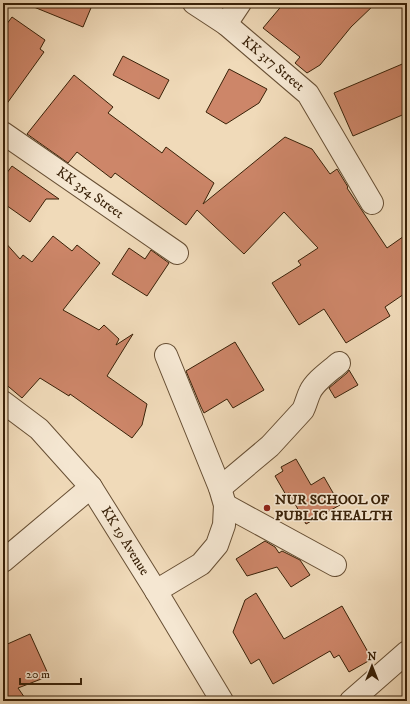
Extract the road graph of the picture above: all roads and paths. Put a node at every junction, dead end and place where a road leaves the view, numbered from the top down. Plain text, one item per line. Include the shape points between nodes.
1 (194, 3) edge
2 (240, 3) edge
3 (226, 24) junction
4 (3, 133) edge
5 (372, 203) dead end
6 (177, 253) dead end
7 (166, 355) dead end
8 (339, 363) dead end
9 (3, 402) edge
10 (91, 487) junction
11 (222, 496) junction
12 (3, 561) edge
13 (335, 565) dead end
14 (156, 591) junction
15 (407, 652) edge
16 (222, 701) edge
17 (351, 701) edge

1 - 3 street, KK 317 Street
2 - 3 street
3 - 5 street, KK 317 Street via 308,94
4 - 6 street, KK 354 Street
7 - 11 street
8 - 11 street via 314,386 303,410
9 - 10 street, KK 19 Avenue via 39,429
10 - 12 street
10 - 14 street, KK 19 Avenue
11 - 13 street
11 - 14 street via 224,525 217,545 202,564
14 - 16 street, KK 19 Avenue
15 - 17 street

